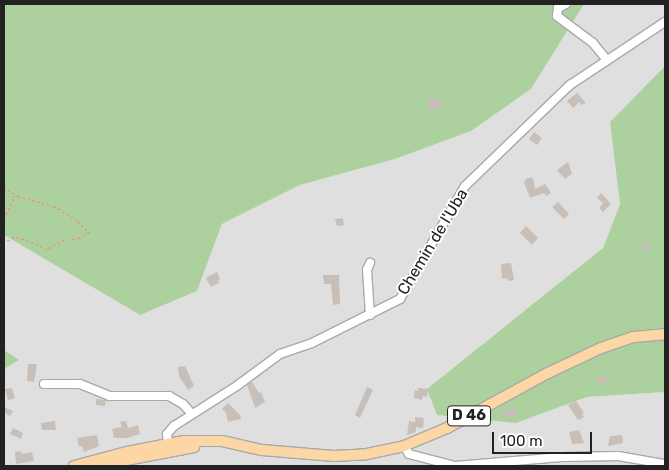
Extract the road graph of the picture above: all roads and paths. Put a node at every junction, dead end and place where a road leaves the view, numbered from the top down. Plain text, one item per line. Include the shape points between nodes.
1 (566, 4) edge
2 (665, 22) edge
3 (607, 60) junction
4 (4, 187) edge
5 (15, 195) junction
6 (4, 219) edge
7 (4, 242) edge
8 (370, 263) dead end
9 (370, 315) junction
10 (665, 334) edge
11 (44, 384) dead end
12 (192, 414) junction
13 (404, 446) junction
14 (168, 448) junction
15 (665, 464) edge
16 (74, 466) edge
17 (94, 466) edge

1 - 3 street via 558,8 557,16 593,43
2 - 3 street, Chemin de l'Uba
3 - 9 street, Chemin de l'Uba via 570,85 465,186 403,296
4 - 5 path
5 - 6 path
5 - 7 path via 54,206 78,221 88,232 47,249 14,237
8 - 9 street via 367,270
9 - 12 street, Chemin de l'Uba via 312,343 280,354
10 - 13 main road, D 46 via 633,337 601,348 447,428
11 - 12 street via 80,384 110,396 169,396
12 - 14 street, Chemin de l'Uba via 171,428 167,434
13 - 14 main road, D 46 via 367,454 334,456 262,450
13 - 15 street via 409,454 455,466 618,456
14 - 16 main road, D 46
14 - 17 main road, D 46

